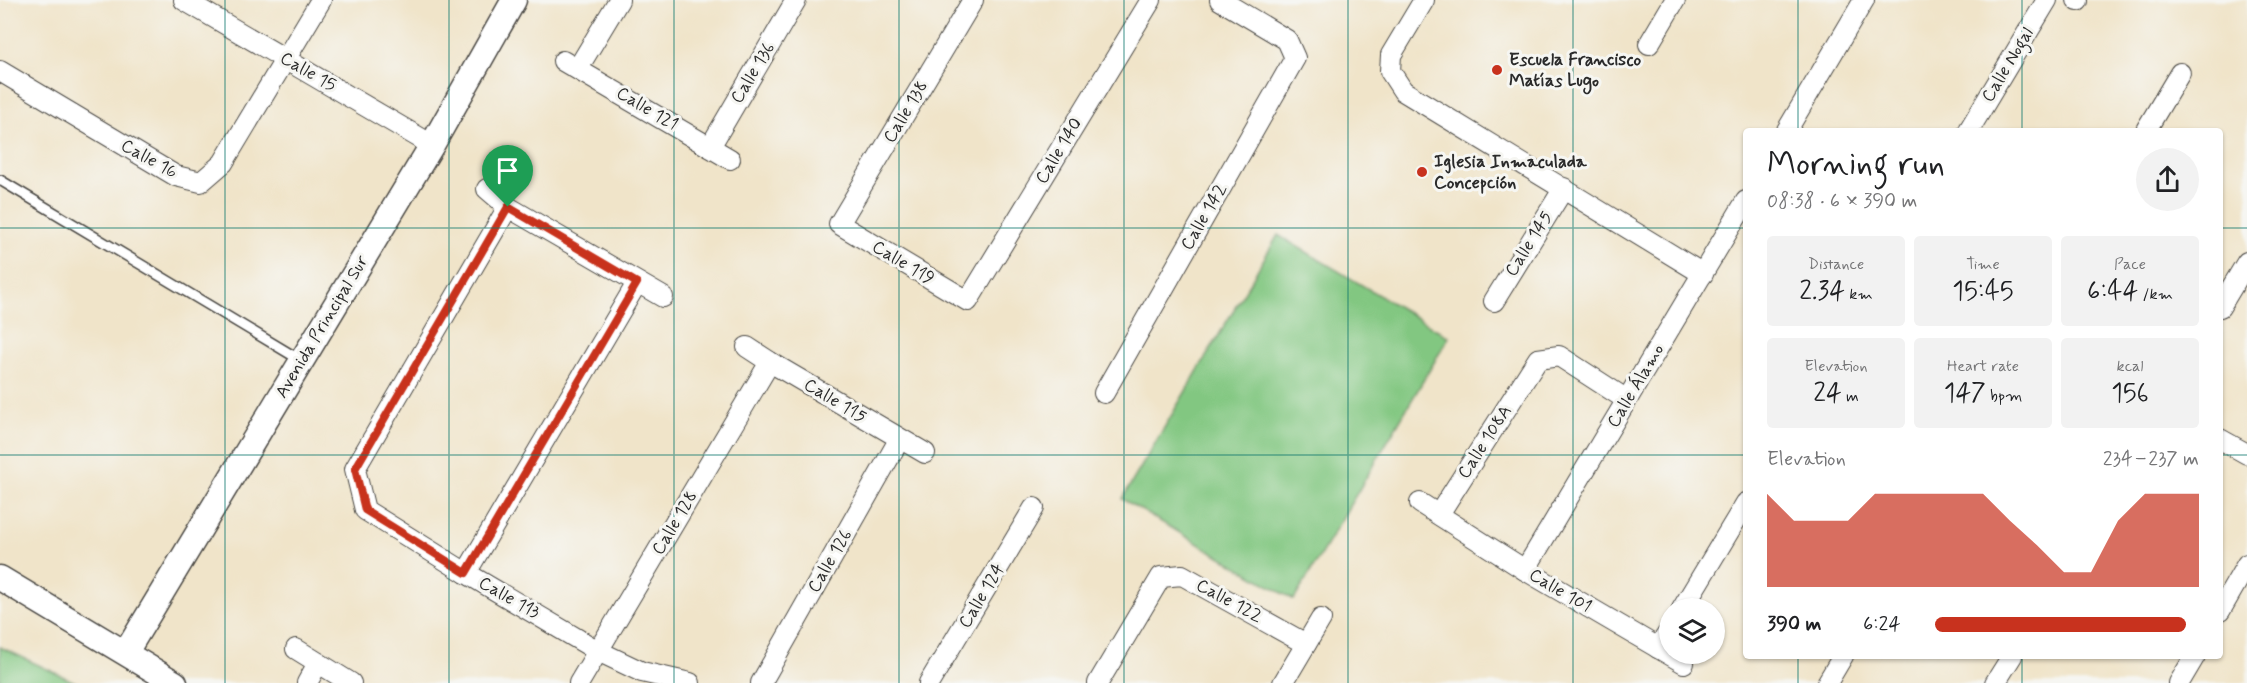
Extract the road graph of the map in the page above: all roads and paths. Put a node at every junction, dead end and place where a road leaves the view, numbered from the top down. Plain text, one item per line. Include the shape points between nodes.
1 (184, 0) edge
2 (321, 0) edge
3 (514, 0) edge
4 (619, 0) edge
5 (796, 0) edge
6 (973, 0) edge
7 (1151, 0) edge
8 (1220, 0) edge
9 (1424, 0) edge
10 (1675, 0) edge
11 (2047, 0) edge
12 (1857, 2) edge
13 (1649, 44) dead end
14 (286, 59) junction
15 (0, 72) edge
16 (2180, 73) dead end
17 (1788, 128) edge
18 (1971, 128) edge
19 (2147, 128) edge
20 (432, 145) junction
21 (710, 147) junction
22 (730, 159) dead end
23 (0, 180) edge
24 (1564, 188) junction
25 (487, 189) dead end
26 (1743, 206) edge
27 (508, 207) junction
28 (839, 224) joint
29 (2247, 262) edge
30 (1703, 274) junction
31 (637, 283) junction
32 (663, 297) dead end
33 (968, 301) joint
34 (1494, 301) dead end
35 (2223, 302) edge
36 (747, 347) dead end
37 (302, 361) junction
38 (770, 362) junction
39 (1104, 393) dead end
40 (1627, 400) junction
41 (899, 440) junction
42 (2223, 441) edge
43 (925, 453) dead end
44 (2247, 454) edge
45 (1420, 503) dead end
46 (1034, 508) dead end
47 (1743, 508) edge
48 (1439, 514) junction
49 (2247, 564) edge
50 (1525, 570) junction
51 (466, 573) junction
52 (0, 578) edge
53 (1689, 598) edge
54 (2223, 606) edge
55 (1321, 619) dead end
56 (1306, 644) junction
57 (1658, 648) edge
58 (296, 649) dead end
59 (598, 651) junction
60 (126, 652) junction
61 (1841, 659) edge
62 (2010, 659) edge
63 (2193, 659) edge
64 (318, 663) junction
65 (175, 683) edge
66 (307, 683) edge
67 (351, 683) edge
68 (579, 683) edge
69 (690, 683) edge
70 (760, 683) edge
71 (929, 683) edge
72 (1098, 683) edge
73 (1283, 683) edge
74 (1827, 683) edge
75 (1995, 683) edge
76 (2179, 683) edge

1 - 14 street, Calle 15
2 - 14 street
3 - 20 street, Avenida Principal Sur
4 - 21 street, Calle 121 via 571,64
5 - 21 street, Calle 136
6 - 28 street, Calle 138
7 - 33 street, Calle 140
8 - 39 street, Calle 142 via 1287,40 1295,58
9 - 24 street via 1391,55 1390,71 1403,91
10 - 13 street
11 - 18 street, Calle Nogal
12 - 17 street
14 - 15 street, Calle 16 via 223,163 201,182 176,177
14 - 20 street, Calle 15
16 - 19 street
20 - 37 street, Avenida Principal Sur
21 - 22 street, Calle 121
23 - 37 lane
24 - 30 street
24 - 34 street, Calle 145
25 - 27 street
26 - 30 street, Calle Álamo
27 - 31 street
27 - 51 street, Calle 113 via 355,469 365,510
28 - 33 street, Calle 119
29 - 35 street
30 - 40 street, Calle Álamo
31 - 32 street
31 - 51 street
36 - 38 street, Calle 115
37 - 60 street, Avenida Principal Sur
38 - 41 street, Calle 115
38 - 59 street, Calle 128
40 - 48 street, Calle 108A via 1559,356 1538,359
40 - 50 street, Calle Álamo
41 - 43 street, Calle 115
41 - 70 street, Calle 126
42 - 44 street
45 - 48 street
46 - 71 street, Calle 124
47 - 53 street
48 - 50 street, Calle 101
49 - 54 street
50 - 57 street, Calle 101
51 - 59 street, Calle 113
52 - 60 street
55 - 56 street
56 - 72 street, Calle 122 via 1182,575 1161,577
56 - 73 street
58 - 64 street
59 - 68 street, Calle 128
59 - 69 street, Calle 113 via 642,672
60 - 65 street
61 - 74 street
62 - 75 street
63 - 76 street
64 - 66 street
64 - 67 street

